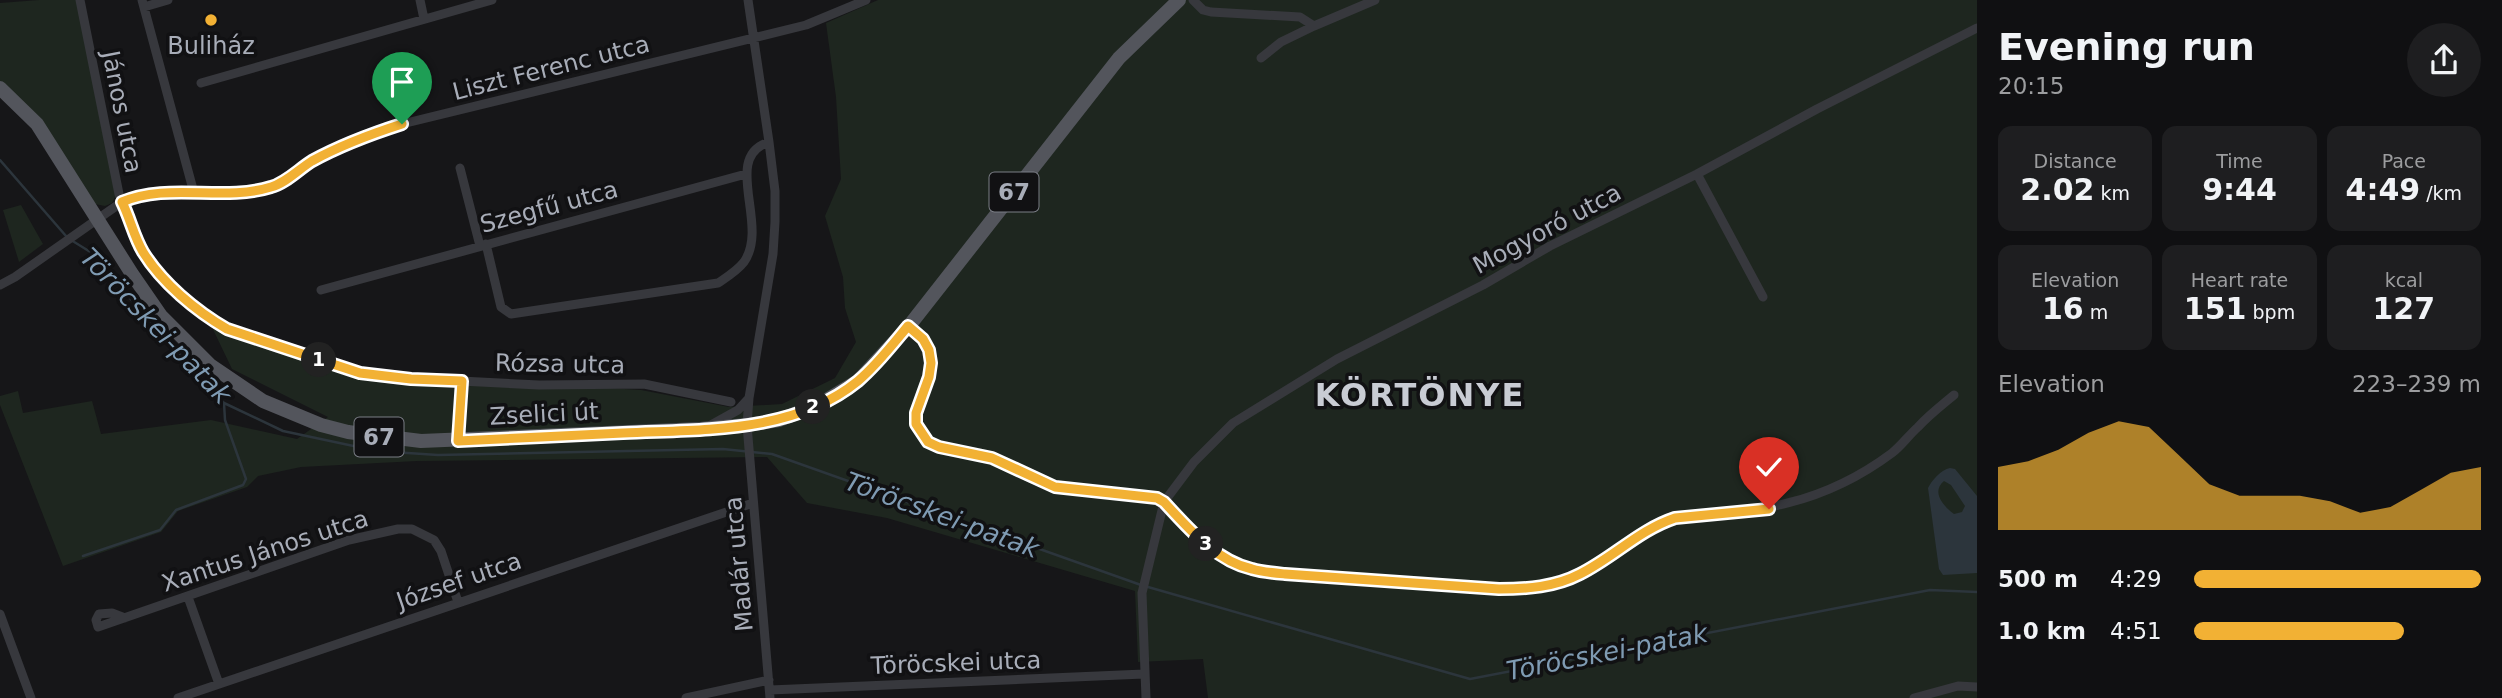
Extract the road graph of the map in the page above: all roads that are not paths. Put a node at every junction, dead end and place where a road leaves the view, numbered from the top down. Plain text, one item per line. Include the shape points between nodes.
1 (80, 0) edge
2 (168, 0) edge
3 (420, 0) edge
4 (492, 0) edge
5 (748, 0) edge
6 (866, 0) edge
7 (1179, 0) edge
8 (1193, 0) edge
9 (1375, 0) edge
10 (143, 4) edge
11 (424, 19) junction
12 (1314, 26) junction
13 (1977, 28) edge
14 (754, 37) junction
15 (1261, 58) dead end
16 (201, 83) dead end
17 (0, 88) edge
18 (769, 142) junction
19 (460, 168) dead end
20 (746, 174) junction
21 (1697, 174) junction
22 (194, 193) junction
23 (122, 202) junction
24 (97, 218) junction
25 (483, 245) junction
26 (0, 285) edge
27 (321, 290) dead end
28 (1763, 297) dead end
29 (908, 326) junction
30 (462, 381) junction
31 (1954, 395) dead end
32 (749, 398) junction
33 (731, 402) dead end
34 (701, 429) junction
35 (747, 432) junction
36 (458, 441) junction
37 (1164, 502) junction
38 (753, 503) junction
39 (188, 597) junction
40 (458, 602) junction
41 (125, 618) dead end
42 (1, 619) edge
43 (1144, 674) junction
44 (219, 684) junction
45 (1977, 687) edge
46 (770, 689) edge
47 (31, 698) edge
48 (177, 698) edge
49 (686, 698) edge
50 (1146, 698) edge
51 (1914, 698) edge

1 - 23 street, János utca
2 - 10 street
3 - 11 street
4 - 11 street
5 - 14 street, Madár utca
6 - 14 street, Liszt Ferenc utca via 806,24
7 - 29 main road, 67 via 1119,58
8 - 12 street via 1211,12 1300,18
9 - 12 street
10 - 22 street
11 - 16 street
12 - 15 street via 1280,42
13 - 21 street, Mogyoró utca
14 - 18 street, Madár utca
14 - 22 street, Liszt Ferenc utca via 402,124 358,138 275,186 244,194
17 - 24 main road, Zselici út / 67 via 37,124
18 - 20 street via 752,152
18 - 32 street, Madár utca via 775,191 773,254
19 - 25 street
20 - 25 street, Szegfű utca
20 - 25 street via 752,240 745,261 718,283 511,314 501,307
21 - 28 street
21 - 37 street, Mogyoró utca via 1550,246 1337,359 1261,405 1233,423 1203,452
22 - 23 street, Liszt Ferenc utca via 139,195
23 - 24 street, János utca
23 - 30 street, Rózsa utca via 152,264 209,319 227,329 360,373
24 - 26 street, János utca
24 - 36 main road, Zselici út / 67 via 161,316 201,357 245,391 288,412 348,432 388,439
25 - 27 street, Szegfű utca
29 - 35 main road, 67 via 858,381 831,398
29 - 37 street via 929,350 929,377 916,413 916,424 928,442 992,458 1055,487 1148,496
30 - 33 street, Rózsa utca via 645,384
30 - 36 street
31 - 37 street via 1894,451 1835,487 1769,509 1675,518 1634,538 1580,574 1529,589 1250,569 1202,541
32 - 34 street via 728,417
32 - 35 street, Madár utca
34 - 35 main road, 67
34 - 36 main road, Zselici út / 67
35 - 38 street, Madár utca
37 - 43 street via 1142,593
38 - 40 street, József utca
38 - 46 street, Madár utca
39 - 40 street, Xantus János utca via 349,540 412,529 434,540 442,551
39 - 41 street, Xantus János utca
39 - 44 street
40 - 44 street, József utca
42 - 47 street
43 - 46 street, Töröcskei utca
43 - 50 street
44 - 48 street, József utca
45 - 51 street via 1958,686
46 - 49 street, Töröcskei utca

